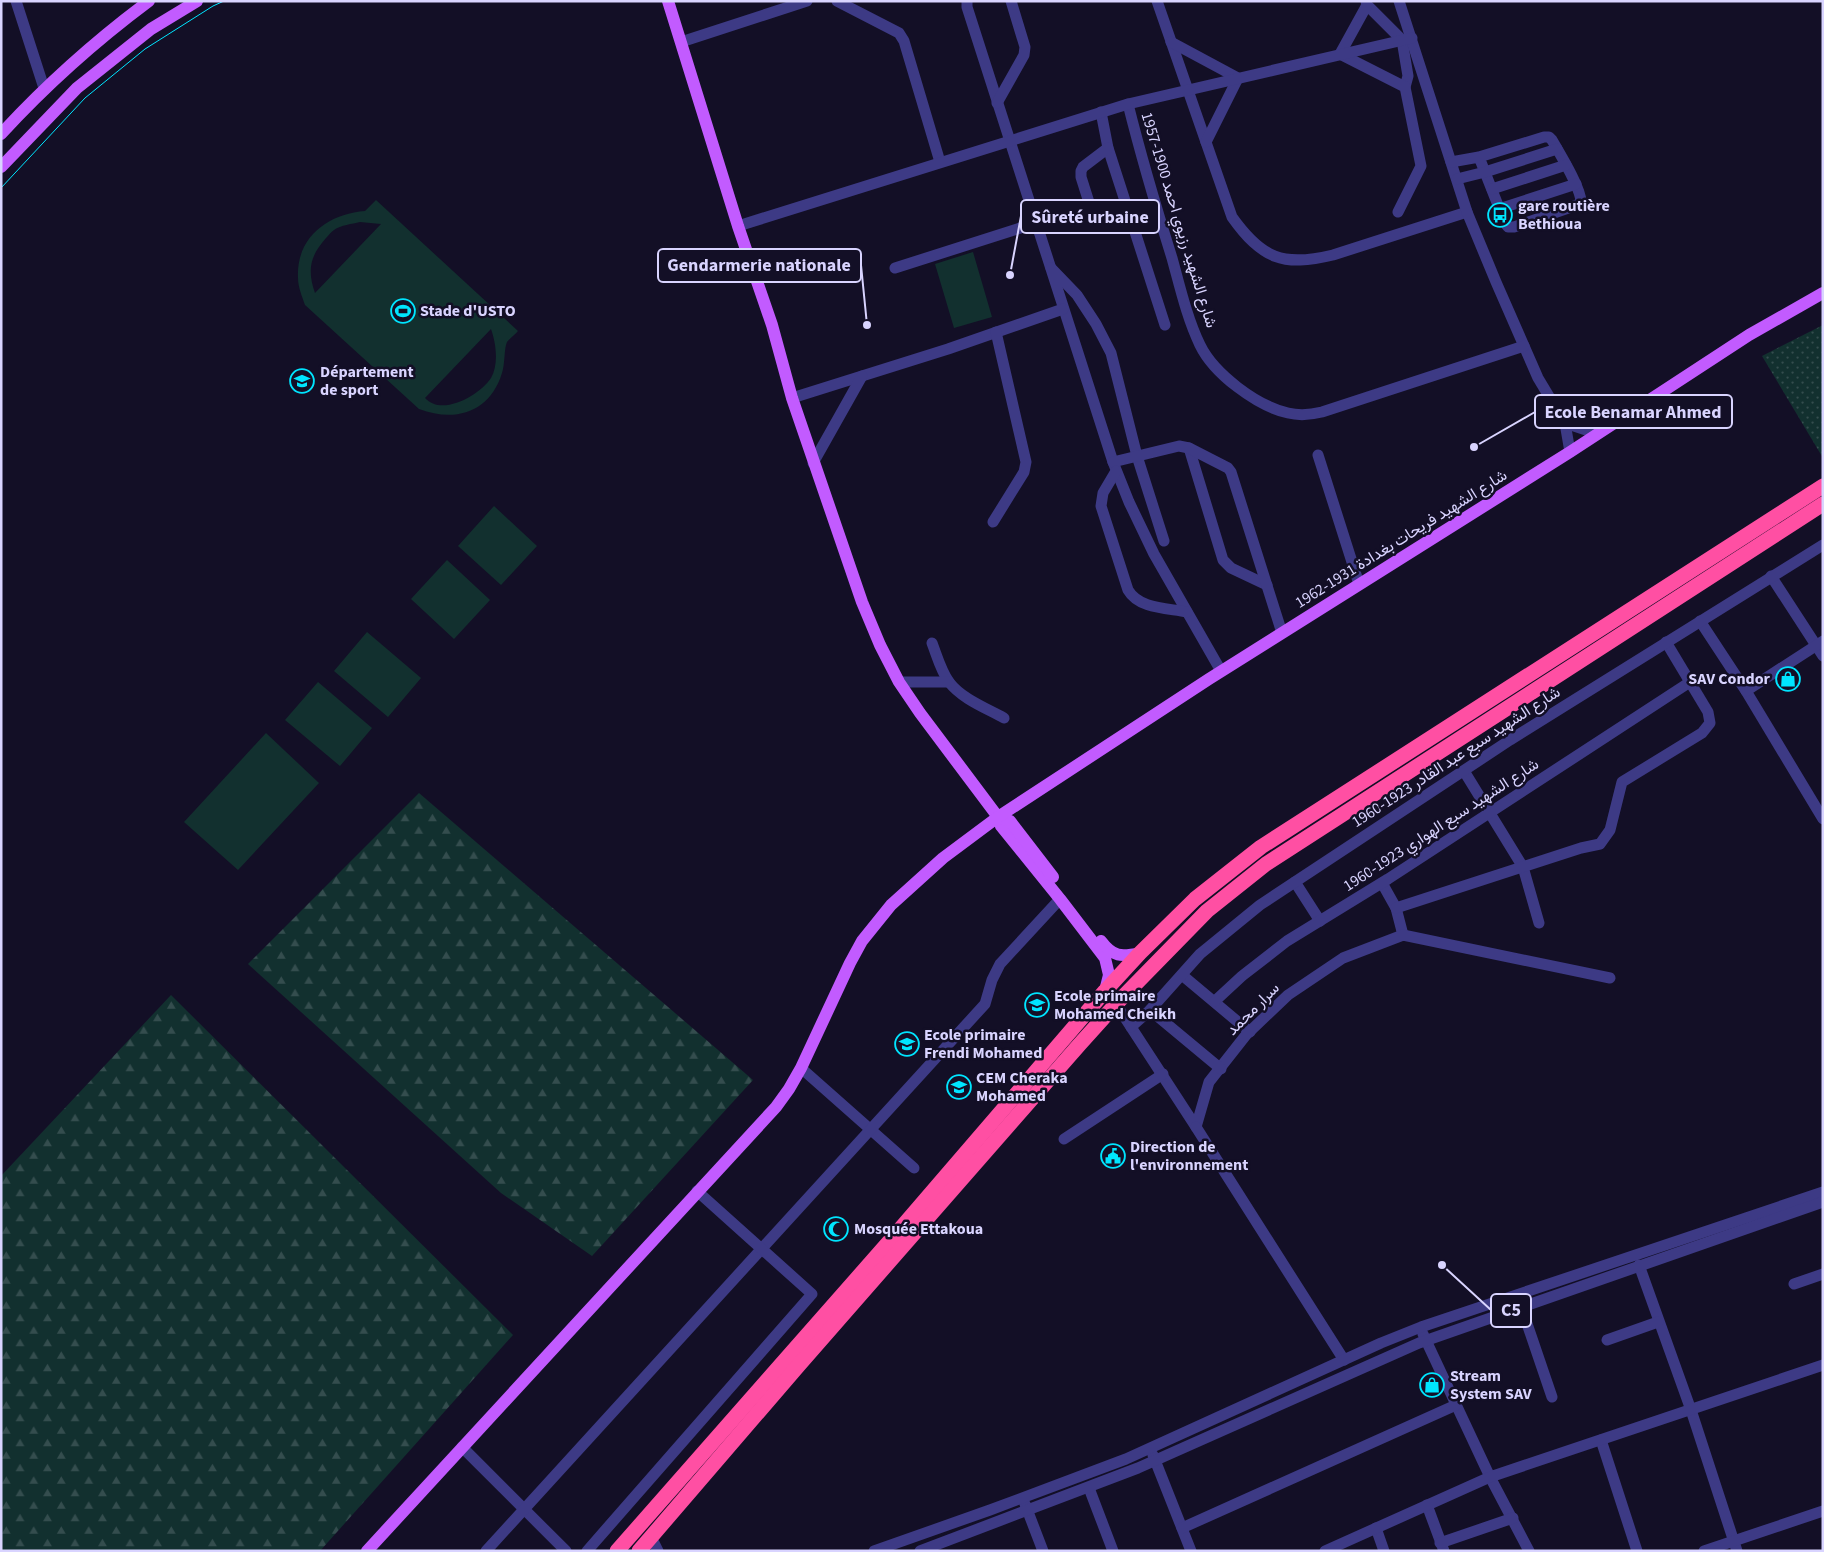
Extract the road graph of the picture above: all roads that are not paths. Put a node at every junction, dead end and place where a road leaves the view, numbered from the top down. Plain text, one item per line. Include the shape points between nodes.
1 (16, 1) edge
2 (149, 1) edge
3 (197, 1) edge
4 (668, 1) edge
5 (808, 1) edge
6 (837, 1) edge
7 (967, 1) edge
8 (1011, 1) edge
9 (1158, 1) edge
10 (1399, 1) edge
11 (1366, 3) edge
12 (1407, 39) junction
13 (681, 42) junction
14 (1171, 42) junction
15 (1340, 54) junction
16 (1238, 78) junction
17 (1404, 87) junction
18 (44, 88) junction
19 (1188, 90) junction
20 (998, 103) junction
21 (1128, 104) junction
22 (1101, 112) junction
23 (1, 134) edge
24 (1010, 140) junction
25 (1206, 142) junction
26 (1108, 148) junction
27 (1557, 149) junction
28 (1480, 157) junction
29 (940, 162) junction
30 (1451, 162) junction
31 (1566, 165) junction
32 (1, 167) edge
33 (1485, 172) junction
34 (1457, 179) junction
35 (1576, 184) junction
36 (1492, 189) junction
37 (1500, 209) junction
38 (1127, 210) junction
39 (1398, 212) dead end
40 (1467, 212) junction
41 (1036, 223) junction
42 (738, 226) junction
43 (1049, 267) junction
44 (896, 268) dead end
45 (1823, 293) edge
46 (1063, 309) junction
47 (1165, 325) dead end
48 (996, 332) junction
49 (1524, 346) junction
50 (862, 376) junction
51 (792, 398) junction
52 (1565, 423) junction
53 (1600, 432) junction
54 (1189, 448) junction
55 (1570, 452) junction
56 (1318, 455) dead end
57 (1136, 456) junction
58 (813, 463) junction
59 (1115, 467) junction
60 (1823, 486) edge
61 (1823, 504) edge
62 (993, 522) dead end
63 (1164, 541) dead end
64 (1823, 545) edge
65 (1771, 576) junction
66 (1359, 584) junction
67 (1267, 585) junction
68 (1187, 612) junction
69 (1700, 621) junction
70 (1282, 633) junction
71 (1666, 642) junction
72 (932, 643) dead end
73 (1819, 643) edge
74 (1823, 656) edge
75 (1221, 671) junction
76 (900, 682) junction
77 (949, 682) junction
78 (1690, 682) junction
79 (1746, 691) junction
80 (1004, 718) dead end
81 (1464, 771) junction
82 (1491, 812) junction
83 (998, 817) junction
84 (1823, 819) edge
85 (1523, 867) junction
86 (1295, 882) junction
87 (1382, 883) junction
88 (1063, 896) junction
89 (1396, 908) junction
90 (1320, 921) junction
91 (1539, 923) dead end
92 (1403, 935) junction
93 (1140, 953) junction
94 (1182, 975) junction
95 (1610, 978) dead end
96 (1105, 991) junction
97 (1215, 1001) junction
98 (1116, 1004) junction
99 (1150, 1010) junction
100 (1131, 1027) junction
101 (1250, 1032) junction
102 (801, 1068) junction
103 (1221, 1069) junction
104 (1162, 1074) junction
105 (1196, 1127) junction
106 (870, 1130) junction
107 (1064, 1139) dead end
108 (914, 1168) dead end
109 (698, 1192) junction
110 (1823, 1192) edge
111 (1823, 1202) edge
112 (761, 1249) junction
113 (1639, 1265) junction
114 (1823, 1274) edge
115 (1794, 1284) dead end
116 (1521, 1306) junction
117 (1658, 1322) junction
118 (1421, 1328) junction
119 (1426, 1340) junction
120 (1607, 1340) dead end
121 (1344, 1360) junction
122 (1823, 1364) edge
123 (1552, 1397) dead end
124 (1456, 1405) junction
125 (1691, 1410) junction
126 (1601, 1440) junction
127 (462, 1447) junction
128 (1150, 1448) junction
129 (1155, 1460) junction
130 (1490, 1477) junction
131 (1088, 1488) junction
132 (1022, 1498) junction
133 (1427, 1505) junction
134 (525, 1508) junction
135 (1028, 1510) junction
136 (1823, 1511) edge
137 (1513, 1518) junction
138 (1182, 1528) junction
139 (1376, 1528) junction
140 (655, 1544) edge
141 (1735, 1546) edge
142 (1442, 1547) edge
143 (367, 1551) edge
144 (486, 1551) edge
145 (566, 1551) edge
146 (587, 1551) edge
147 (617, 1551) edge
148 (639, 1551) edge
149 (874, 1551) edge
150 (920, 1551) edge
151 (1043, 1551) edge
152 (1113, 1551) edge
153 (1191, 1551) edge
154 (1325, 1551) edge
155 (1384, 1551) edge
156 (1529, 1551) edge
157 (1637, 1551) edge
158 (1704, 1551) edge

1 - 18 street
2 - 18 main road via 104,35
3 - 32 main road via 151,29 77,88
4 - 13 main road
5 - 13 street
6 - 29 street via 899,33
7 - 20 street
8 - 20 street via 1025,47 1024,55
9 - 14 street
10 - 12 street
11 - 12 street
11 - 15 street
12 - 15 street
12 - 17 street via 1408,76
12 - 30 street
13 - 42 main road
14 - 16 street
14 - 19 street
15 - 16 street
15 - 17 street
16 - 19 street
16 - 25 street
17 - 39 street via 1421,166
18 - 23 main road
19 - 21 street
19 - 25 street
20 - 24 street
21 - 22 street
21 - 49 street, شارع الشهيد رزيوي احمد 1900-1957 via 1200,345 1214,367 1244,391 1277,410 1308,416
22 - 24 street
22 - 26 street
24 - 29 street
24 - 41 street
25 - 40 street via 1232,217 1245,236 1264,252 1287,261 1333,256
26 - 38 street
26 - 38 street via 1083,167 1081,177 1096,218
27 - 28 street via 1549,137 1544,137
27 - 31 street
27 - 33 street
28 - 30 street
28 - 33 street
29 - 42 street
30 - 34 street
31 - 35 street
31 - 36 street
33 - 34 street
33 - 36 street
34 - 40 street
35 - 37 street
35 - 37 street via 1582,202 1514,227 1508,227
36 - 37 street
38 - 47 street
40 - 49 street
41 - 43 street
41 - 44 street
42 - 51 main road via 772,325
43 - 46 street
43 - 57 street via 1077,295 1105,339
45 - 53 main road, شارع الشهيد فريحات بغدادة 1931-1962 via 1749,335
46 - 48 street
46 - 59 street
48 - 50 street
48 - 62 street via 1026,462 1024,472
49 - 52 street via 1544,390
50 - 51 street
50 - 58 street
51 - 58 main road
52 - 53 street
52 - 55 street
53 - 55 main road, شارع الشهيد فريحات بغدادة 1931-1962
54 - 57 street via 1179,446
54 - 67 street via 1224,465 1231,472
54 - 67 street via 1223,560 1231,568
55 - 66 main road, شارع الشهيد فريحات بغدادة 1931-1962
56 - 66 street
57 - 59 street
57 - 63 street
58 - 76 main road via 862,602
59 - 68 street via 1142,529
59 - 68 street via 1102,494 1101,506 1128,590 1142,604
60 - 93 highway via 1261,846 1194,898
61 - 98 highway via 1266,864 1207,911
64 - 65 street, شارع الشهيد سبع عبد القادر 1923-1960
65 - 69 street, شارع الشهيد سبع عبد القادر 1923-1960
65 - 73 street
66 - 70 main road, شارع الشهيد فريحات بغدادة 1931-1962
67 - 70 street
68 - 75 street
69 - 71 street, شارع الشهيد سبع عبد القادر 1923-1960
69 - 79 street
70 - 75 main road, شارع الشهيد فريحات بغدادة 1931-1962
71 - 78 street
71 - 81 street, شارع الشهيد سبع عبد القادر 1923-1960
72 - 77 street
73 - 74 street
73 - 79 street
75 - 83 main road, شارع الشهيد فريحات بغدادة 1931-1962
76 - 77 street
76 - 83 main road
77 - 80 street via 963,695
78 - 82 street, شارع الشهيد سبع الهواري 1923-1960
78 - 85 street via 1708,712 1710,723 1702,733 1622,782 1610,830 1600,844
79 - 84 street
81 - 82 street
81 - 86 street, شارع الشهيد سبع عبد القادر 1923-1960
82 - 85 street
82 - 87 street, شارع الشهيد سبع الهواري 1923-1960
83 - 88 main road via 1010,821
83 - 102 main road, شارع الشهيد فريحات بغدادة 1931-1962 via 943,858 873,925 850,963
85 - 89 street
85 - 91 street
86 - 90 street
86 - 94 street, شارع الشهيد سبع عبد القادر 1923-1960 via 1200,954
87 - 89 street
87 - 90 street, شارع الشهيد سبع الهواري 1923-1960
88 - 93 main road via 1108,950 1123,956
88 - 96 main road via 1105,958 1109,975
88 - 106 street via 1000,964 985,1004
89 - 92 street
90 - 97 street, شارع الشهيد سبع الهواري 1923-1960 via 1287,941
92 - 95 street
92 - 101 street, سرار محمد via 1343,958 1288,994
93 - 96 highway
94 - 97 street
94 - 99 street, شارع الشهيد سبع عبد القادر 1923-1960
96 - 147 highway
97 - 101 street
98 - 100 street
98 - 140 highway via 798,1366
99 - 100 street, شارع الشهيد سبع عبد القادر 1923-1960
99 - 103 street
100 - 104 street
101 - 103 street, سرار محمد
102 - 106 street
102 - 109 main road, شارع الشهيد فريحات بغدادة 1931-1962 via 776,1106
103 - 105 street, سرار محمد via 1209,1082
104 - 105 street
104 - 107 street
105 - 121 street
106 - 108 street
106 - 112 street
109 - 112 street
109 - 127 main road, شارع الشهيد فريحات بغدادة 1931-1962
110 - 118 street
111 - 113 street
112 - 134 street
112 - 146 street via 812,1294
113 - 116 street
113 - 117 street
114 - 115 street
116 - 119 street
116 - 123 street
117 - 120 street
117 - 125 street
118 - 119 street
118 - 121 street
119 - 124 street
119 - 129 street
121 - 128 street
122 - 125 street
124 - 130 street
124 - 138 street
125 - 126 street
125 - 141 street
126 - 130 street
126 - 157 street
127 - 134 street
127 - 143 main road, شارع الشهيد فريحات بغدادة 1931-1962
128 - 129 street
128 - 132 street
129 - 131 street
129 - 138 street
130 - 133 street
130 - 137 street
131 - 135 street
131 - 152 street
132 - 135 street
132 - 149 street
133 - 139 street
133 - 142 street
134 - 144 street
134 - 145 street
135 - 150 street
135 - 151 street
136 - 141 street
137 - 142 street
137 - 156 street
138 - 153 street
139 - 154 street
139 - 155 street
140 - 148 highway
141 - 158 street

